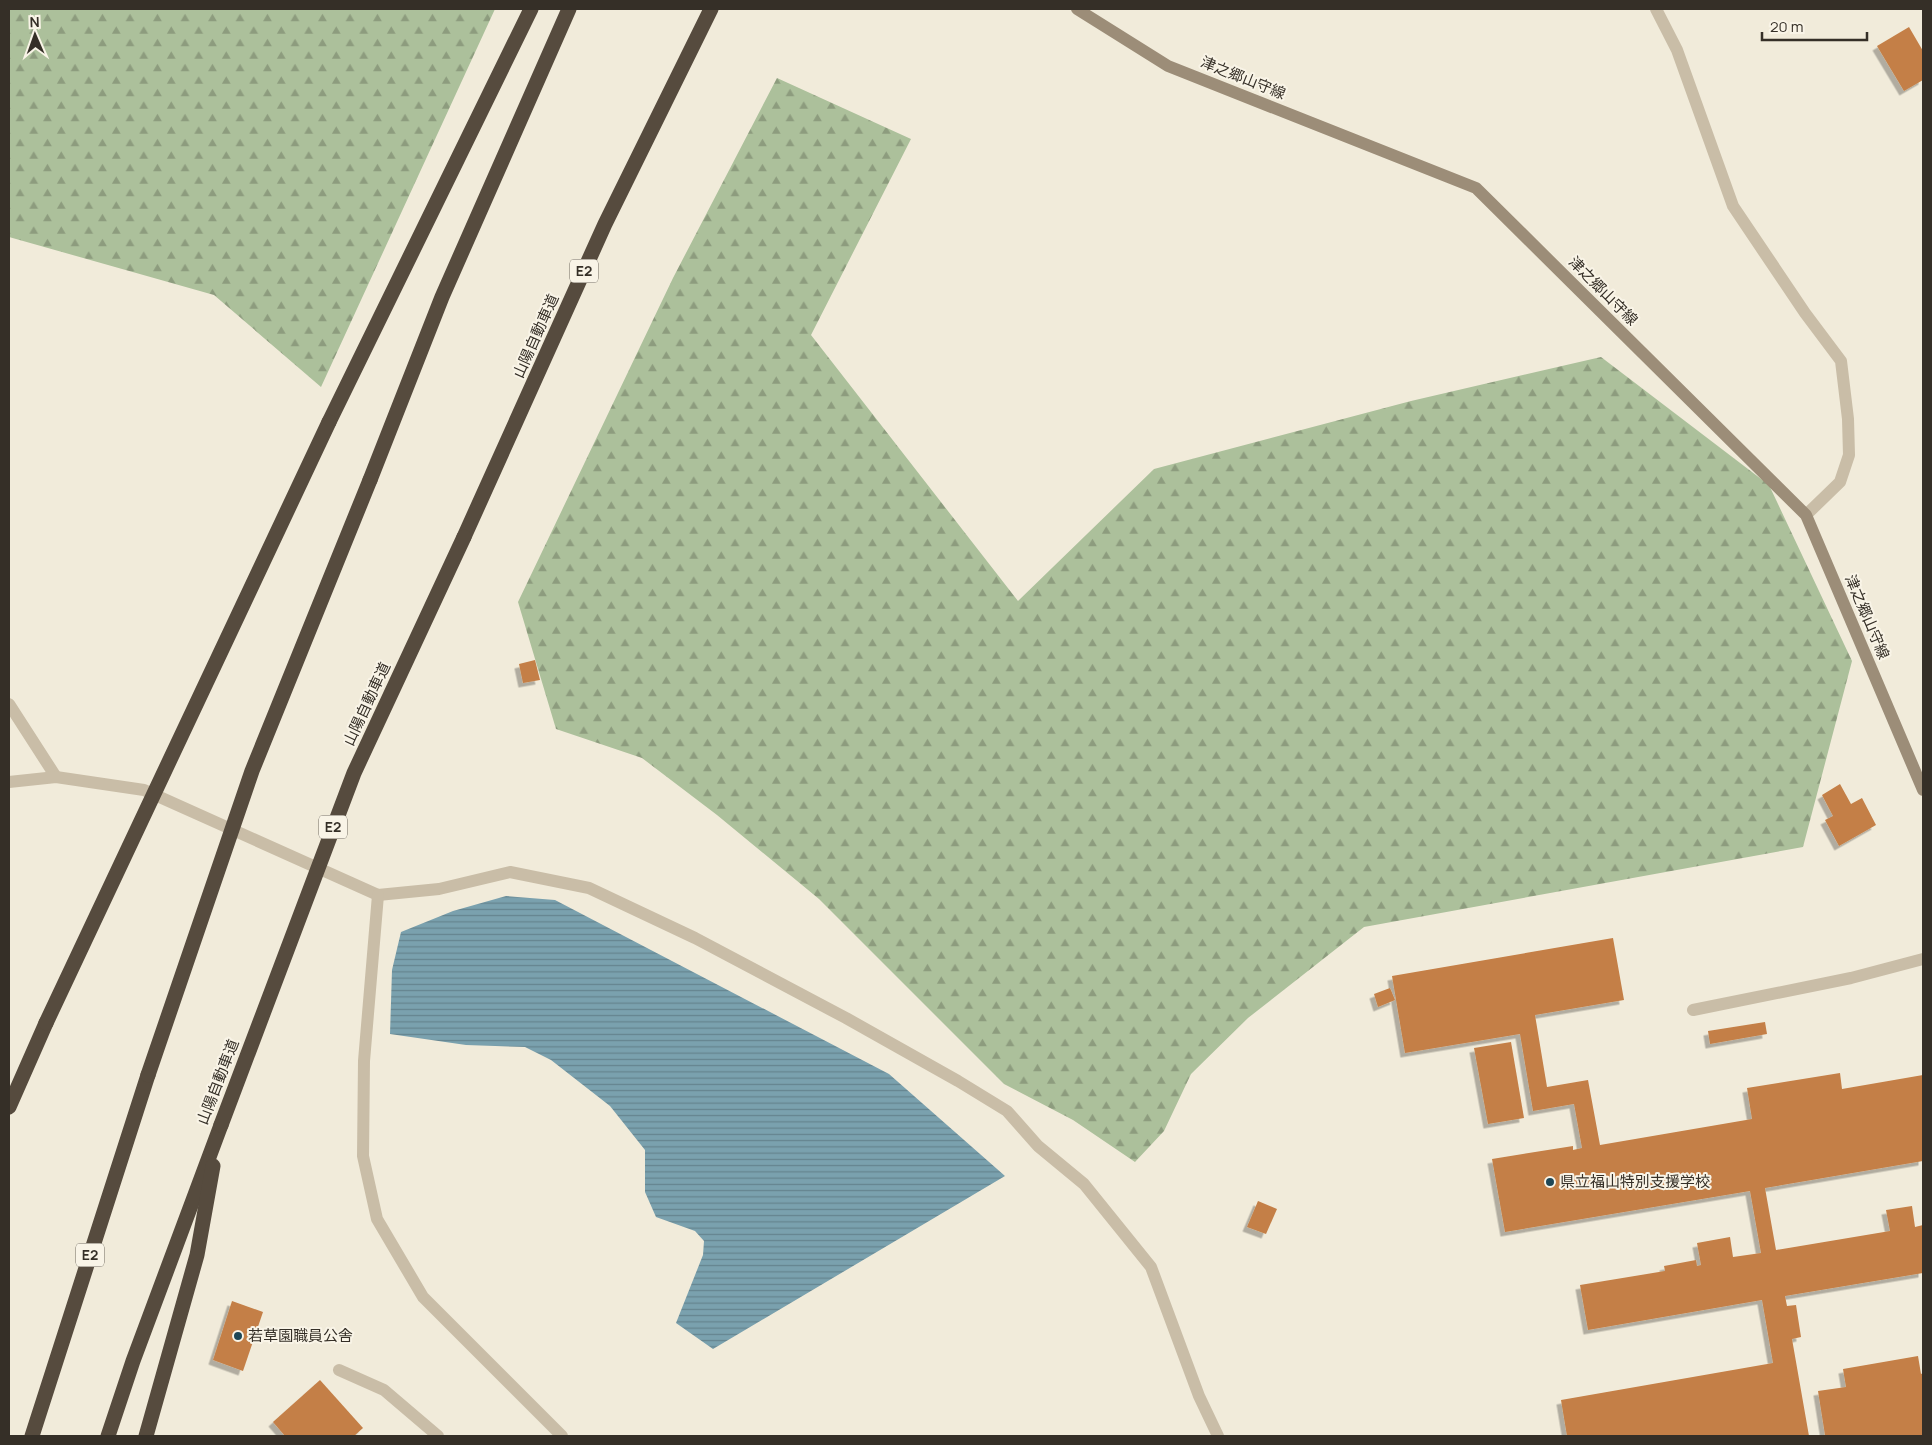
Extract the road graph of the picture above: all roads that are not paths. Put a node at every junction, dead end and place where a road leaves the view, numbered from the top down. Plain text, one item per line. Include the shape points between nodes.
1 (531, 9) edge
2 (569, 9) edge
3 (711, 9) edge
4 (1077, 9) edge
5 (1656, 9) edge
6 (1806, 515) junction
7 (9, 704) edge
8 (56, 777) junction
9 (9, 782) edge
10 (1923, 790) edge
11 (378, 895) junction
12 (1923, 959) edge
13 (1693, 1010) dead end
14 (9, 1106) edge
15 (221, 1125) junction
16 (339, 1370) dead end
17 (32, 1436) edge
18 (108, 1436) edge
19 (146, 1436) edge
20 (438, 1436) edge
21 (562, 1436) edge
22 (1218, 1436) edge

1 - 14 highway, bridge via 329,422
2 - 17 highway, E2, bridge via 442,297 252,771 148,1075
3 - 15 highway, 山陽自動車道 / E2, bridge via 605,224 354,773
4 - 6 main road, 津之郷山守線 via 1168,66 1476,188
5 - 6 street via 1678,50 1733,206 1841,361 1849,455 1840,482
6 - 10 main road, 津之郷山守線
7 - 8 street
8 - 9 street
8 - 11 street via 144,790
11 - 21 street via 364,1061 364,1156 377,1219 423,1297
11 - 22 street via 439,889 510,872 589,888 695,938 846,1018 1007,1112 1038,1146 1084,1184 1151,1267 1199,1396
12 - 13 street via 1851,978
15 - 18 highway, 山陽自動車道 / E2
15 - 19 highway via 197,1255
16 - 20 street via 384,1390

